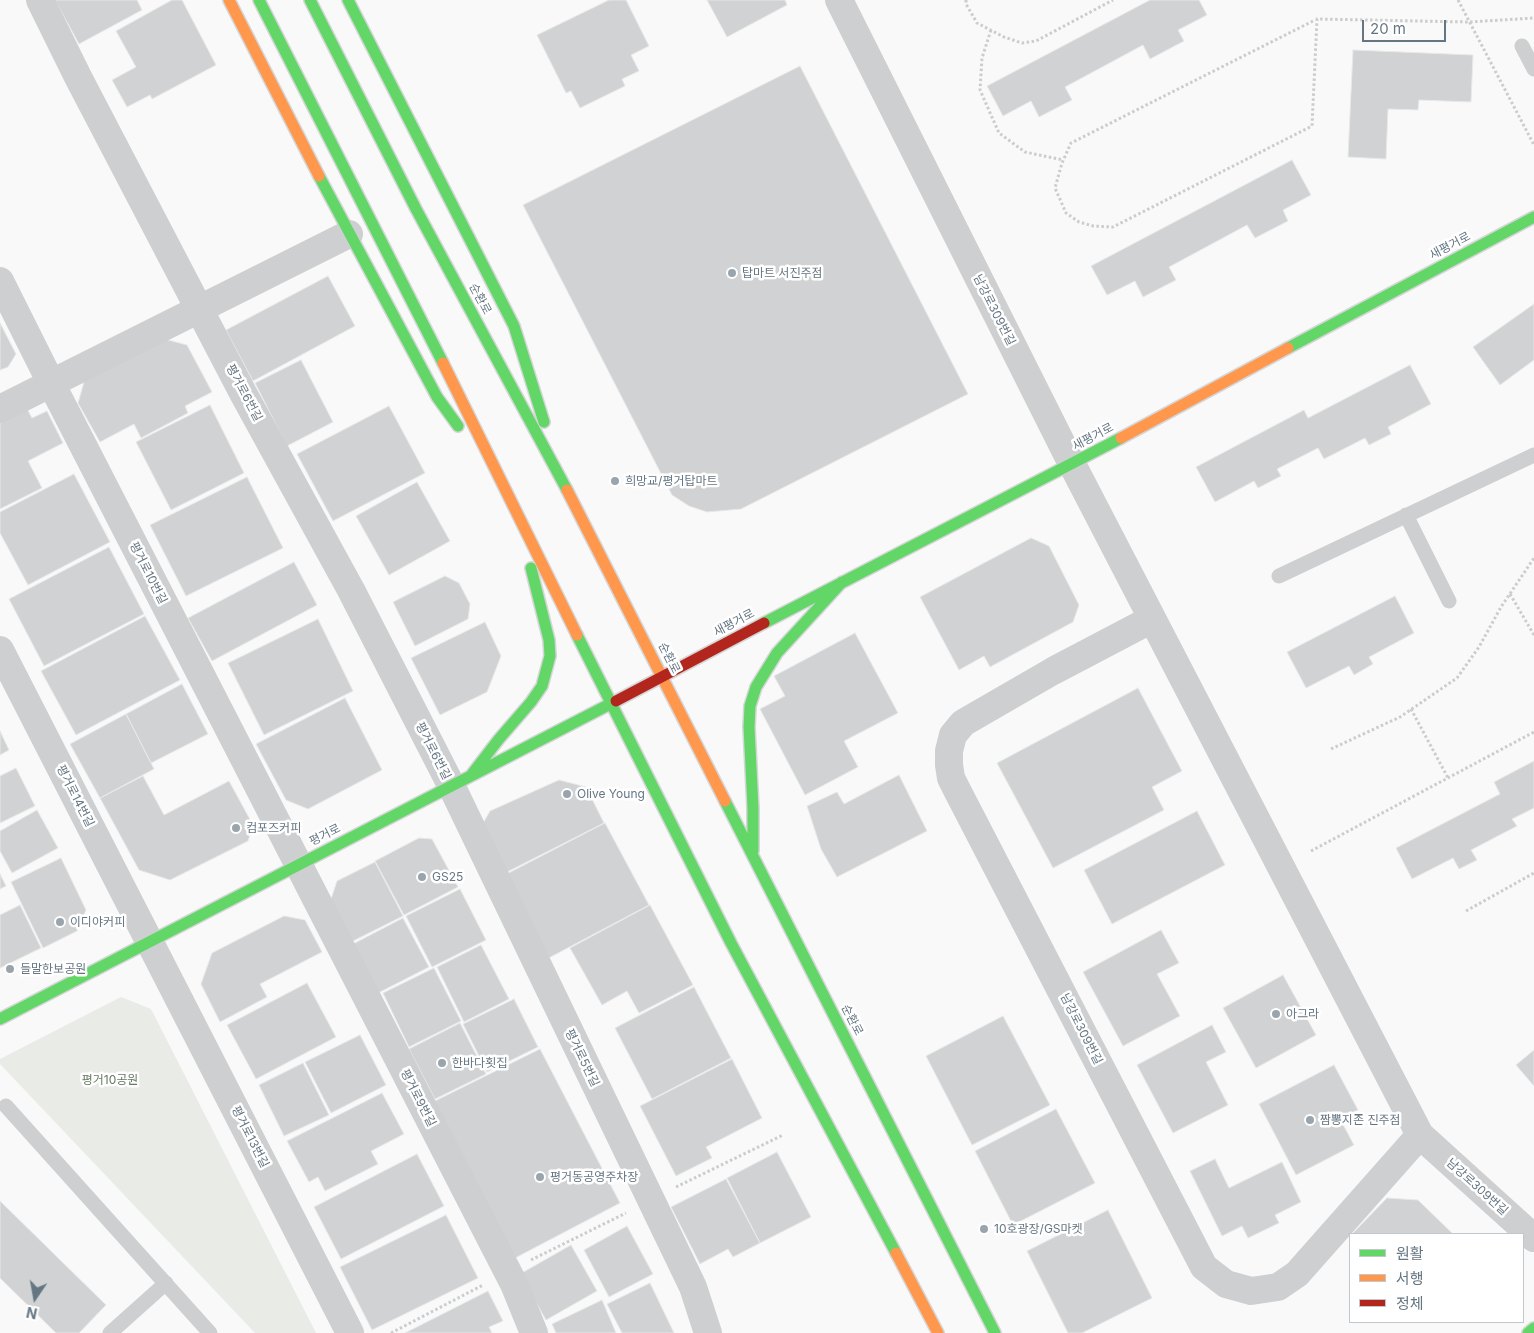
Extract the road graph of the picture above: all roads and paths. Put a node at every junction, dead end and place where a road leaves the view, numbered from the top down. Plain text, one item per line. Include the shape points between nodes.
1 (40, 0) edge
2 (229, 0) edge
3 (259, 0) edge
4 (310, 0) edge
5 (348, 0) edge
6 (838, 0) edge
7 (966, 0) edge
8 (1113, 0) edge
9 (1458, 0) edge
10 (1534, 18) edge
11 (1313, 21) dead end
12 (1469, 22) junction
13 (991, 30) junction
14 (1522, 46) dead end
15 (1534, 69) edge
16 (1534, 145) edge
17 (1063, 160) junction
18 (1534, 216) edge
19 (349, 234) junction
20 (0, 281) edge
21 (200, 308) junction
22 (50, 383) junction
23 (0, 409) edge
24 (1534, 455) edge
25 (1072, 464) junction
26 (566, 487) junction
27 (511, 499) junction
28 (1406, 515) junction
29 (526, 530) junction
30 (1534, 558) edge
31 (1279, 576) dead end
32 (842, 582) junction
33 (1510, 594) junction
34 (1448, 601) dead end
35 (1152, 619) junction
36 (1534, 635) edge
37 (0, 650) edge
38 (662, 676) junction
39 (611, 704) junction
40 (1411, 710) junction
41 (1534, 732) edge
42 (1332, 749) dead end
43 (1448, 778) junction
44 (462, 780) junction
45 (1311, 851) dead end
46 (753, 855) junction
47 (298, 864) junction
48 (1534, 873) edge
49 (1466, 911) dead end
50 (149, 941) junction
51 (0, 1018) edge
52 (6, 1106) dead end
53 (1420, 1135) junction
54 (783, 1136) dead end
55 (651, 1200) junction
56 (1534, 1238) edge
57 (508, 1272) junction
58 (166, 1283) junction
59 (1534, 1328) edge
60 (110, 1333) edge
61 (210, 1333) edge
62 (350, 1333) edge
63 (391, 1333) edge
64 (534, 1333) edge
65 (708, 1333) edge
66 (938, 1333) edge
67 (995, 1333) edge
68 (1528, 1333) edge

1 - 21 street, 평거로6번길
2 - 19 main road
3 - 27 main road
4 - 26 main road, 순환로 via 416,209
5 - 26 main road via 514,326
6 - 25 street, 남강로309번길
7 - 13 path via 978,23
8 - 13 path via 1036,41 1022,43
9 - 12 path
10 - 12 path
11 - 17 path via 1071,143
12 - 16 path
12 - 17 path via 1317,19 1312,126 1113,227 1092,226 1066,213 1055,188
13 - 17 path via 982,58 980,90 1000,133 1025,152
14 - 15 lane
18 - 25 main road, 새평거로
19 - 21 street
19 - 27 main road via 437,396
20 - 22 street, 평거로10번길
21 - 22 street
21 - 44 street, 평거로6번길 via 350,590
22 - 23 street
22 - 47 street, 평거로10번길
24 - 28 lane
25 - 32 main road, 새평거로
25 - 35 street, 남강로309번길
26 - 38 main road, 순환로
27 - 29 main road
28 - 31 lane
28 - 34 lane
29 - 39 main road
29 - 44 main road via 530,566 549,640 546,672 542,686 531,702
30 - 33 path
32 - 38 main road, 새평거로
32 - 46 main road via 777,653 756,687 750,706 749,727
33 - 36 path
33 - 40 path via 1457,678
35 - 53 street, 남강로309번길
35 - 53 street, 남강로309번길 via 963,723 953,735 949,765 957,790 1204,1267 1226,1284 1251,1291 1278,1287 1297,1274
37 - 50 street, 평거로14번길
38 - 39 main road, 평거로
38 - 46 main road, 순환로
39 - 44 main road, 평거로
39 - 66 main road via 731,943
40 - 42 path
40 - 43 path
41 - 43 path
43 - 45 path
44 - 47 main road, 평거로
44 - 55 street, 평거로5번길
46 - 67 main road, 순환로
47 - 50 main road, 평거로
47 - 57 street, 평거로9번길
48 - 49 path
50 - 51 main road, 평거로
50 - 62 street, 평거로13번길
52 - 58 lane
53 - 56 street, 남강로309번길
54 - 55 path
55 - 57 path
55 - 65 street, 평거로5번길 via 692,1287
57 - 63 path
57 - 64 street, 평거로9번길
58 - 60 lane
58 - 61 lane
59 - 68 main road

